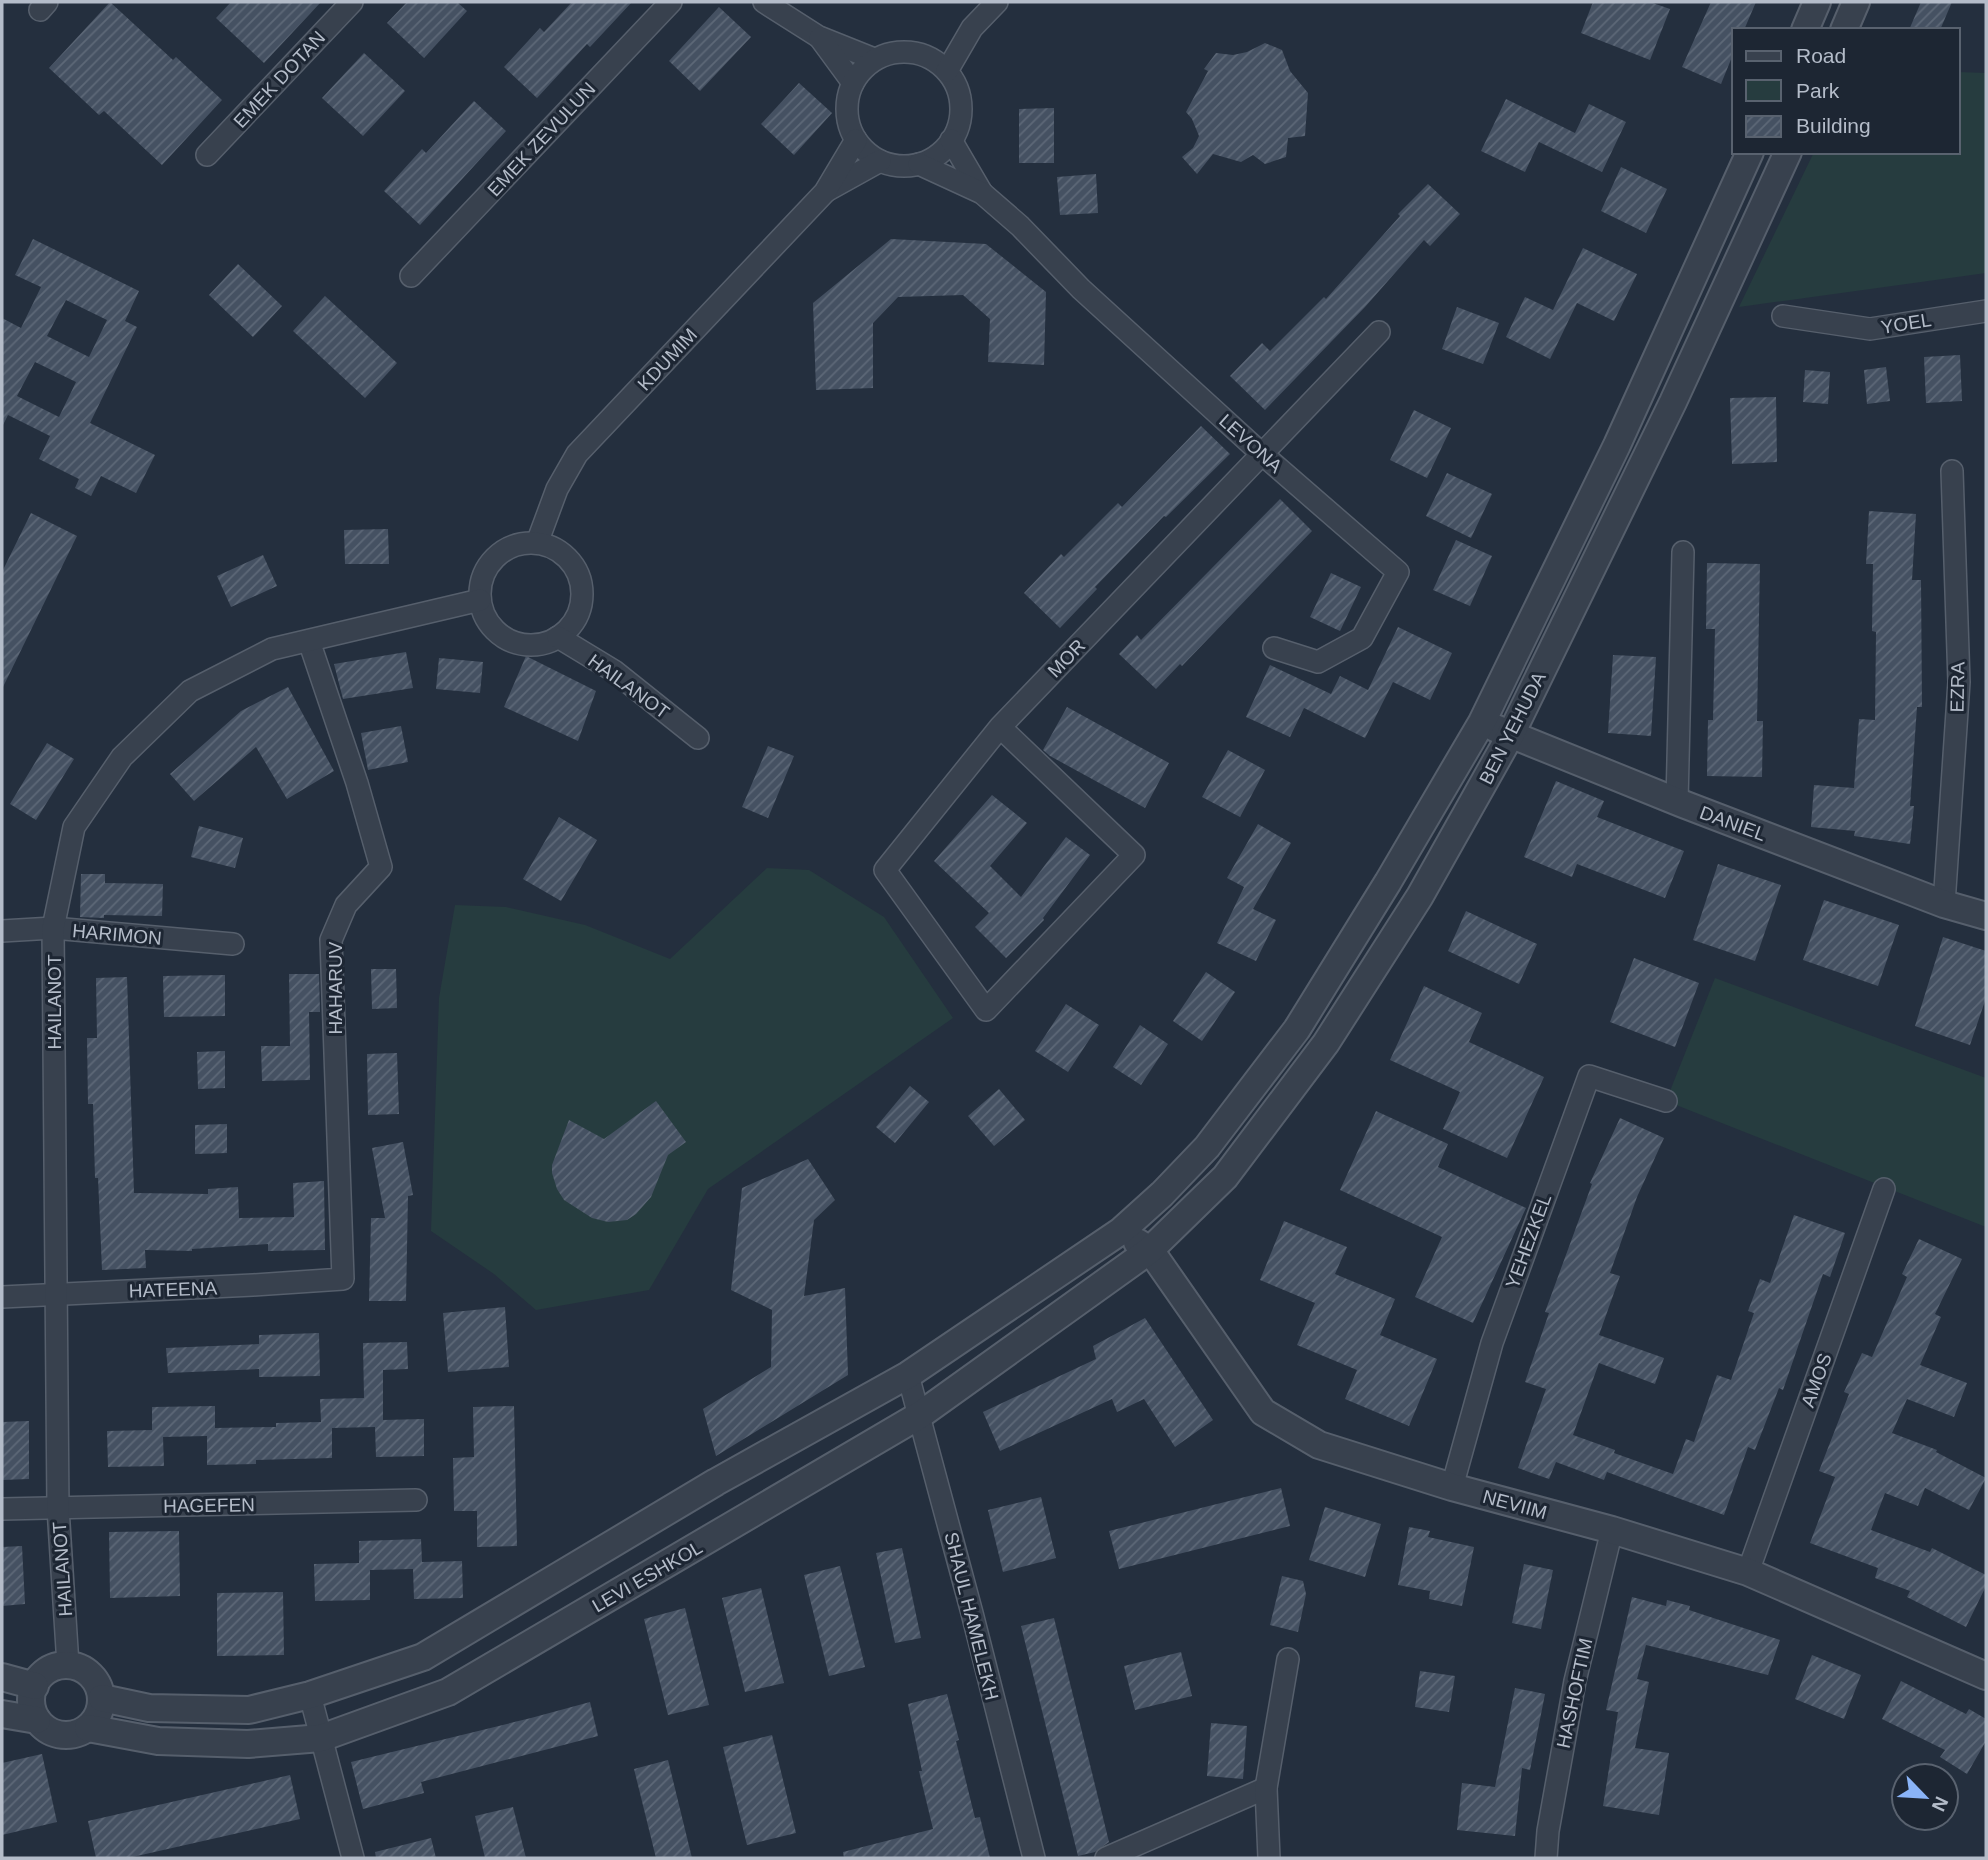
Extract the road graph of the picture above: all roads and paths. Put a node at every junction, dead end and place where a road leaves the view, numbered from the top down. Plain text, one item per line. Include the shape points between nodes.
1 (352, 2) edge
2 (671, 2) edge
3 (764, 2) edge
4 (997, 2) edge
5 (1817, 2) edge
6 (1856, 2) edge
7 (972, 28) junction
8 (1806, 28) edge
9 (1845, 28) edge
10 (819, 37) junction
11 (923, 55) junction
12 (874, 59) junction
13 (947, 71) junction
14 (853, 83) junction
15 (856, 140) junction
16 (951, 140) junction
17 (1749, 154) edge
18 (1787, 154) edge
19 (207, 155) dead end
20 (880, 161) junction
21 (919, 164) junction
22 (825, 192) junction
23 (982, 193) junction
24 (411, 276) dead end
25 (1986, 311) edge
26 (1783, 316) dead end
27 (1379, 332) dead end
28 (1262, 454) junction
29 (1952, 471) dead end
30 (537, 543) junction
31 (1683, 552) dead end
32 (480, 600) junction
33 (558, 638) junction
34 (309, 641) junction
35 (1274, 648) dead end
36 (1482, 722) junction
37 (1000, 727) junction
38 (1510, 736) junction
39 (698, 738) dead end
40 (1677, 802) junction
41 (1944, 904) junction
42 (1986, 916) edge
43 (53, 928) junction
44 (2, 931) edge
45 (233, 944) dead end
46 (1666, 1101) dead end
47 (1884, 1189) dead end
48 (1121, 1231) junction
49 (1150, 1250) junction
50 (343, 1279) joint
51 (55, 1294) junction
52 (2, 1297) edge
53 (908, 1375) junction
54 (920, 1415) junction
55 (1452, 1486) junction
56 (416, 1500) dead end
57 (58, 1508) junction
58 (2, 1509) edge
59 (1612, 1530) junction
60 (1748, 1572) junction
61 (1288, 1658) dead end
62 (68, 1665) junction
63 (1984, 1670) edge
64 (2, 1677) edge
65 (34, 1686) junction
66 (310, 1695) junction
67 (102, 1698) junction
68 (2, 1714) edge
69 (37, 1720) junction
70 (88, 1728) junction
71 (321, 1738) junction
72 (1266, 1788) junction
73 (353, 1858) edge
74 (1034, 1858) edge
75 (1106, 1858) edge
76 (1269, 1858) edge
77 (1546, 1858) edge

1 - 19 street, EMEK DOTAN
2 - 24 street, EMEK ZEVULUN
3 - 10 street
4 - 7 street
5 - 8 street
6 - 9 street
7 - 11 street
7 - 13 street
10 - 12 street
10 - 14 street
11 - 12 street via 906,51
11 - 13 street
12 - 14 street
13 - 16 street via 961,105
14 - 15 street via 847,112
15 - 20 street
15 - 22 street, KDUMIM
16 - 21 street via 943,151
16 - 23 street, LEVONA
17 - 36 street, BEN YEHUDA
18 - 38 street, BEN YEHUDA via 1673,402
20 - 21 street
20 - 22 street, KDUMIM
21 - 23 street, LEVONA
22 - 30 street, KDUMIM via 578,454 557,489
23 - 28 street, LEVONA
25 - 26 street, YOEL via 1870,329
27 - 28 street, MOR
28 - 35 street, LEVONA via 1398,572 1362,638 1318,662
28 - 37 street, MOR
29 - 41 street, EZRA via 1959,682
30 - 32 street via 519,544 496,557 485,571
30 - 33 street via 570,561 580,579 580,610
31 - 40 street
32 - 33 street via 494,630 508,640 540,645
32 - 34 street, HAILANOT
33 - 39 street, HAILANOT via 614,671
34 - 43 street, HAILANOT via 272,649 190,691 122,757 74,827
34 - 50 street, HAHARUV via 381,867 346,905 331,940
36 - 38 street, DANIEL
36 - 48 street, BEN YEHUDA via 1297,1029 1207,1146
37 - 37 street, MOR via 885,870 986,1010 1134,855
38 - 40 street, DANIEL
38 - 49 street, BEN YEHUDA via 1420,896 1326,1043 1225,1177
40 - 41 street, DANIEL
41 - 42 street, DANIEL
43 - 44 street, HARIMON
43 - 45 street, HARIMON
43 - 51 street, HAILANOT
46 - 55 street, YEHEZKEL via 1589,1076 1492,1343
47 - 60 street, AMOS
48 - 49 street, NEVIIM
48 - 53 street
49 - 54 street, LEVI ESHKOL
49 - 55 street, NEVIIM via 1262,1412 1319,1445
50 - 51 street, HATEENA
51 - 52 street, HATEENA
51 - 57 street, HAILANOT
53 - 54 street, SHAUL HAMELEKH
53 - 66 street via 716,1482 423,1657
54 - 71 street, LEVI ESHKOL via 448,1692
54 - 74 street, SHAUL HAMELEKH
55 - 59 street, NEVIIM
56 - 57 street, HAGEFEN
57 - 58 street, HAGEFEN
57 - 62 street, HAILANOT
59 - 60 street, NEVIIM
59 - 77 street, HASHOFTIM via 1575,1681
60 - 63 street, NEVIIM
61 - 72 street
62 - 65 street via 48,1670
62 - 67 street via 94,1679
64 - 65 street
65 - 69 street via 32,1709
66 - 67 street via 249,1710 149,1708
66 - 71 street
67 - 70 street via 96,1720
68 - 69 street
69 - 70 street via 55,1734 78,1734
70 - 71 street, LEVI ESHKOL via 158,1741 248,1744
71 - 73 street
72 - 75 street
72 - 76 street

